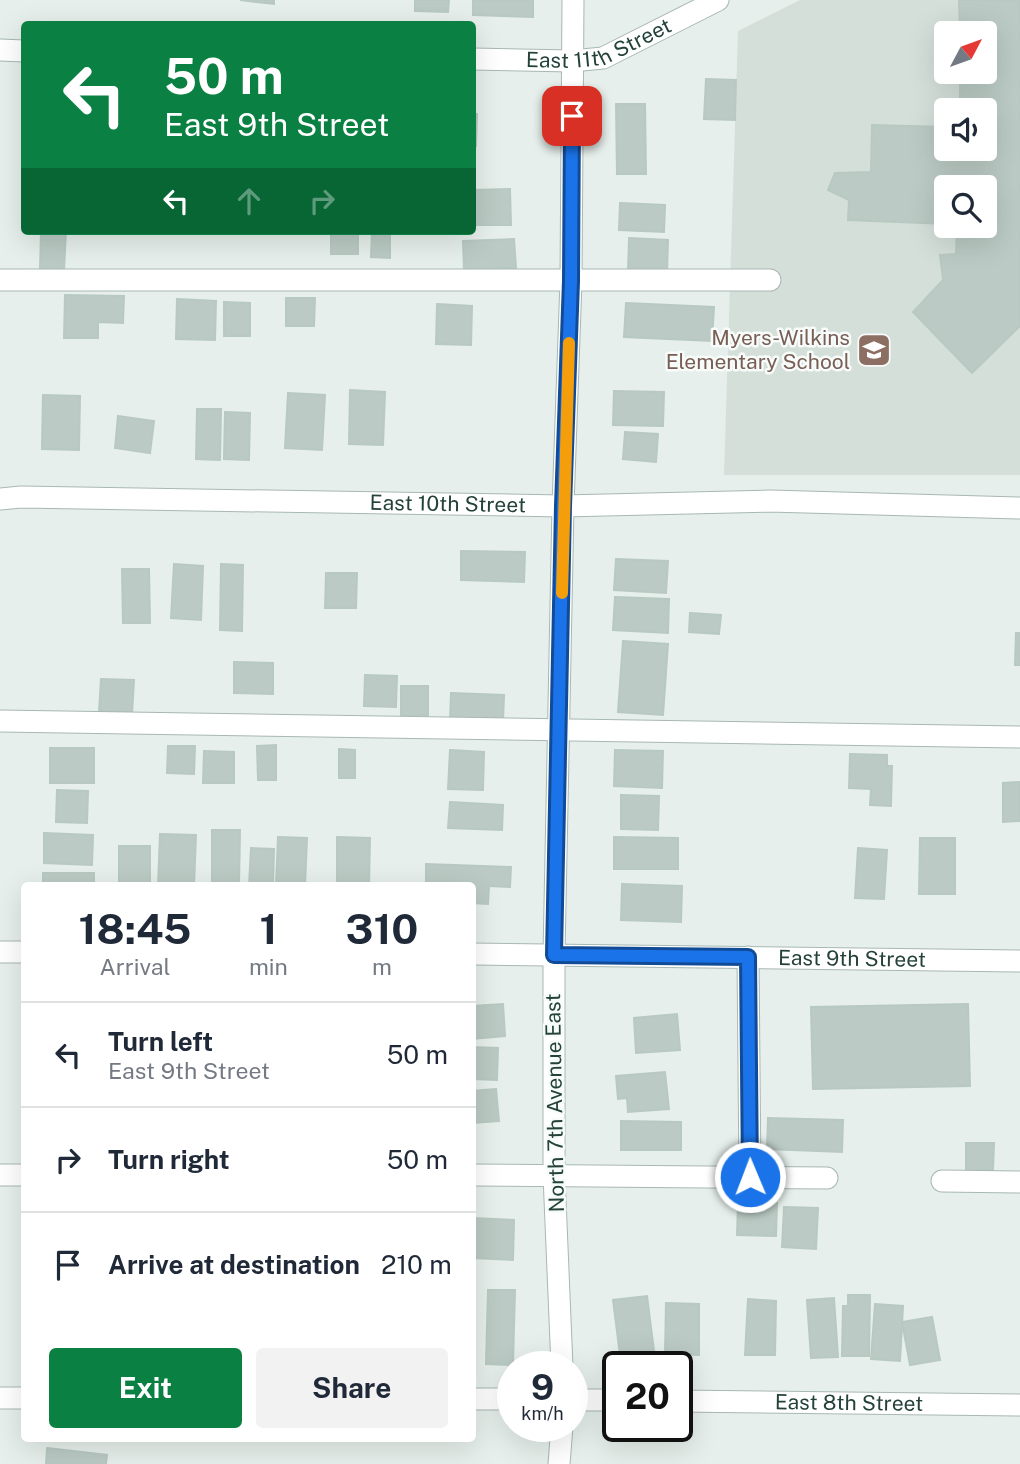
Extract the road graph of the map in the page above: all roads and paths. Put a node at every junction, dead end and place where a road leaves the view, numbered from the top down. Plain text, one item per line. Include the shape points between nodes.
1 (573, 0) edge
2 (718, 0) edge
3 (0, 50) edge
4 (21, 51) edge
5 (476, 59) edge
6 (572, 61) junction
7 (0, 280) edge
8 (770, 280) dead end
9 (571, 281) junction
10 (0, 499) edge
11 (563, 506) junction
12 (1020, 508) edge
13 (0, 721) edge
14 (560, 729) junction
15 (1020, 737) edge
16 (0, 952) edge
17 (21, 952) edge
18 (476, 954) edge
19 (554, 955) junction
20 (748, 957) junction
21 (1020, 961) edge
22 (0, 1175) edge
23 (21, 1175) edge
24 (476, 1175) edge
25 (554, 1175) junction
26 (750, 1177) junction
27 (827, 1178) dead end
28 (942, 1181) dead end
29 (1020, 1182) edge
30 (561, 1351) edge
31 (0, 1398) edge
32 (21, 1398) edge
33 (476, 1399) edge
34 (497, 1399) edge
35 (693, 1401) edge
36 (1020, 1405) edge
37 (561, 1442) edge
38 (559, 1464) edge

1 - 6 street, North 7th Avenue East
2 - 6 street, East 11th Street via 603,58
3 - 4 street
5 - 6 street, East 11th Street
6 - 9 street, North 7th Avenue East
7 - 9 street
8 - 9 street
9 - 11 street, North 7th Avenue East
10 - 11 street, East 10th Street
11 - 12 street, East 10th Street via 770,501
11 - 14 street, North 7th Avenue East
13 - 14 street
14 - 15 street
14 - 19 street, North 7th Avenue East
16 - 17 street
18 - 19 street, East 9th Street
19 - 20 street, East 9th Street
19 - 25 street, North 7th Avenue East
20 - 21 street, East 9th Street
20 - 26 street
22 - 23 street
24 - 25 street
25 - 26 street
25 - 30 street, North 7th Avenue East
26 - 27 street
28 - 29 street
31 - 32 street
33 - 34 street
35 - 36 street, East 8th Street
37 - 38 street

